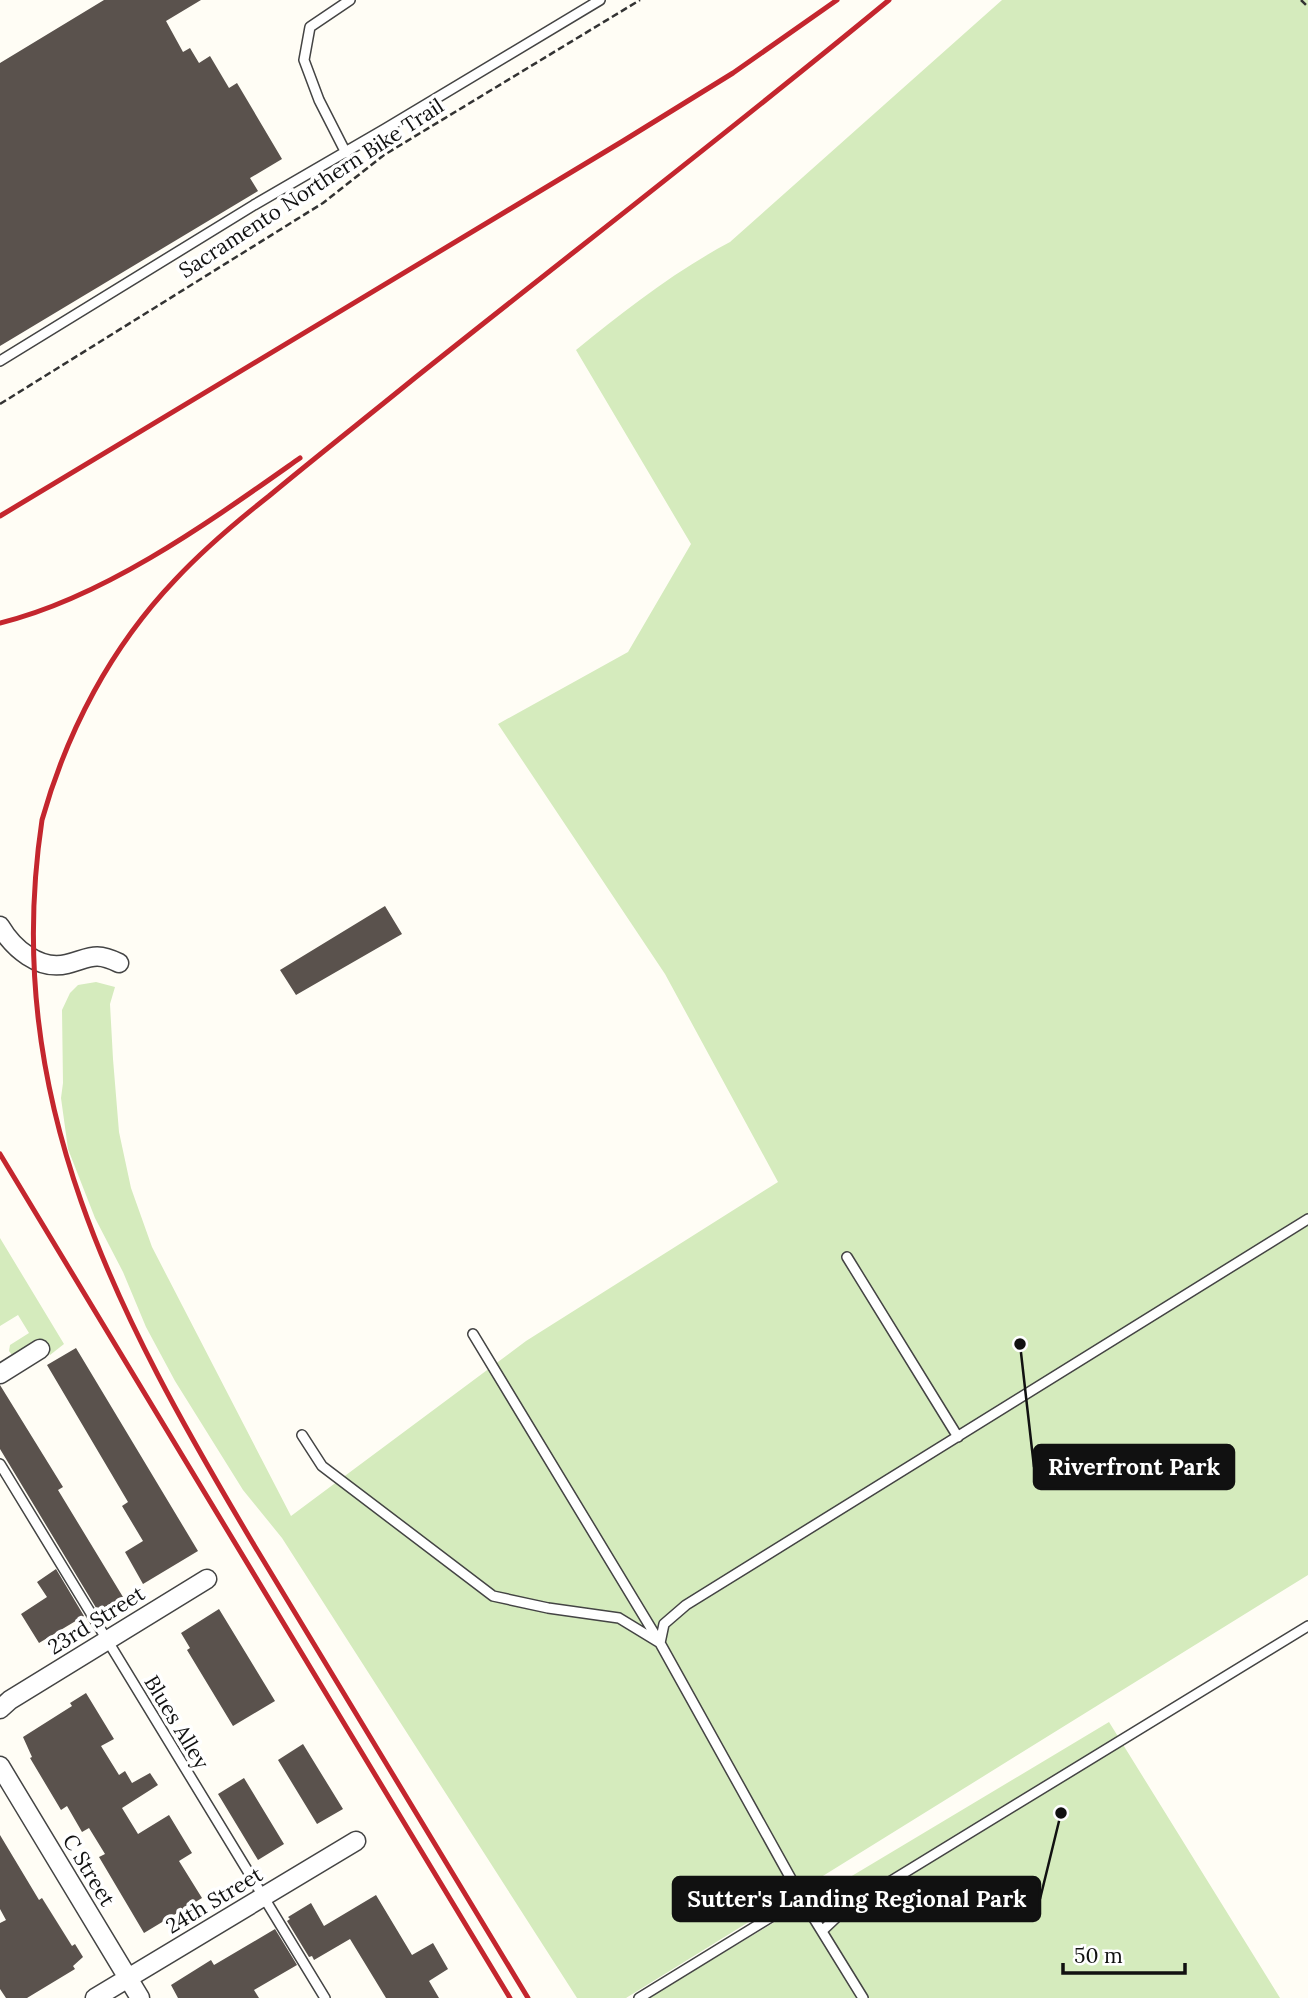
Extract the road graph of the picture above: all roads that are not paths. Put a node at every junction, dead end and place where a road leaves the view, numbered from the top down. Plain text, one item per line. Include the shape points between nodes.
1 (351, 0) edge
2 (600, 0) edge
3 (346, 153) junction
4 (0, 361) edge
5 (0, 926) edge
6 (119, 963) dead end
7 (1308, 1219) edge
8 (846, 1257) dead end
9 (473, 1334) dead end
10 (40, 1349) dead end
11 (0, 1359) edge
12 (0, 1373) edge
13 (302, 1435) dead end
14 (958, 1437) junction
15 (0, 1464) edge
16 (207, 1579) dead end
17 (1308, 1626) edge
18 (107, 1640) junction
19 (660, 1643) junction
20 (3, 1704) edge
21 (0, 1766) edge
22 (356, 1841) dead end
23 (263, 1897) junction
24 (802, 1898) junction
25 (822, 1931) junction
26 (128, 1978) junction
27 (96, 1998) edge
28 (140, 1998) edge
29 (325, 1998) edge
30 (639, 1998) edge
31 (863, 1998) edge

1 - 3 lane via 310,27 304,60
2 - 3 lane
3 - 4 lane
5 - 6 street via 20,951 42,962 66,964 91,955
7 - 14 lane
8 - 14 lane
9 - 19 lane
10 - 12 street
11 - 12 street
13 - 19 lane via 322,1466 493,1596 619,1618
14 - 19 lane via 686,1605 664,1623
15 - 18 lane, Blues Alley
16 - 18 street, 23rd Street
17 - 25 lane via 873,1892
18 - 20 street, 23rd Street
18 - 23 lane, Blues Alley
19 - 24 lane
21 - 26 street, C Street
22 - 23 street, 24th Street
23 - 26 street, 24th Street
23 - 29 lane, Blues Alley
24 - 25 lane
24 - 30 lane
25 - 31 lane
26 - 27 street, 24th Street
26 - 28 street, C Street

